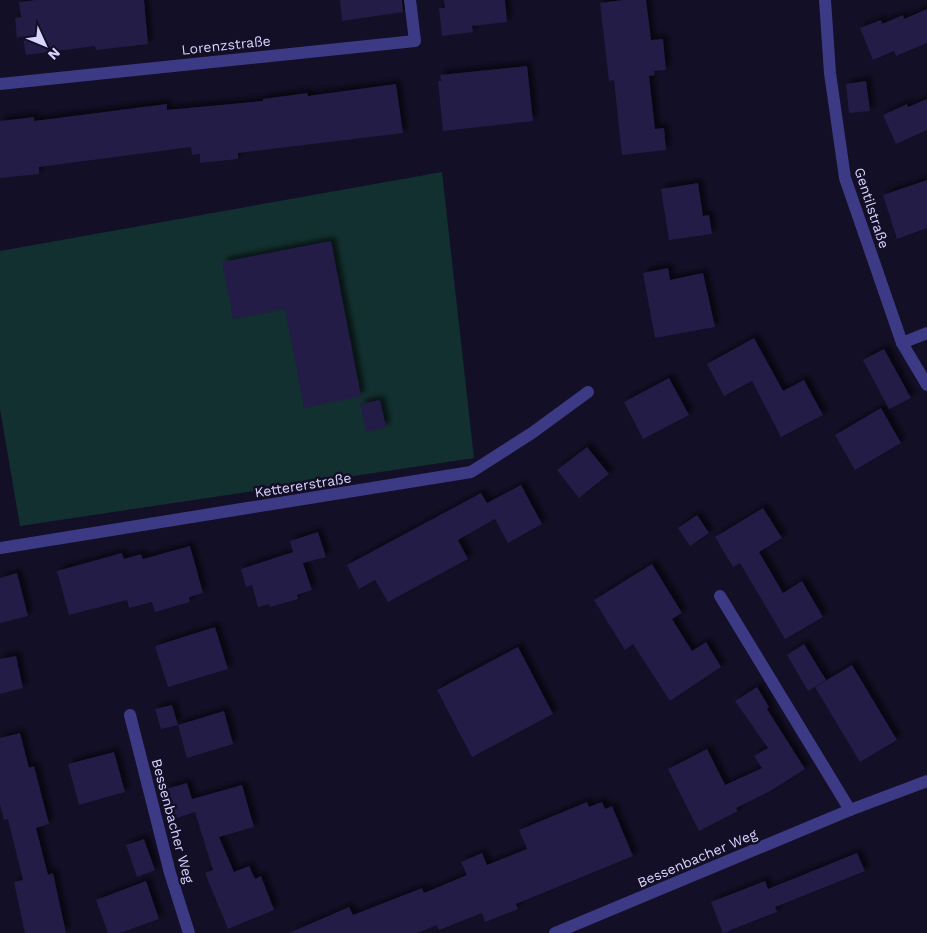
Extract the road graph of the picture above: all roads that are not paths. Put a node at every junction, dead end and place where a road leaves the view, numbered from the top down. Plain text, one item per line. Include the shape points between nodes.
1 (410, 0) edge
2 (825, 0) edge
3 (0, 84) edge
4 (927, 333) edge
5 (902, 343) junction
6 (927, 385) edge
7 (588, 392) dead end
8 (0, 548) edge
9 (720, 596) dead end
10 (130, 715) dead end
11 (927, 781) edge
12 (850, 810) junction
13 (189, 933) edge
14 (555, 933) edge

1 - 3 street, Lorenzstraße via 415,40
2 - 5 street, Gentilstraße via 830,73 845,178
4 - 5 street
5 - 6 street, Gentilstraße
7 - 8 street, Kettererstraße via 471,472
9 - 12 street
10 - 13 street, Bessenbacher Weg via 170,873
11 - 12 street, Bessenbacher Weg
12 - 14 street, Bessenbacher Weg

